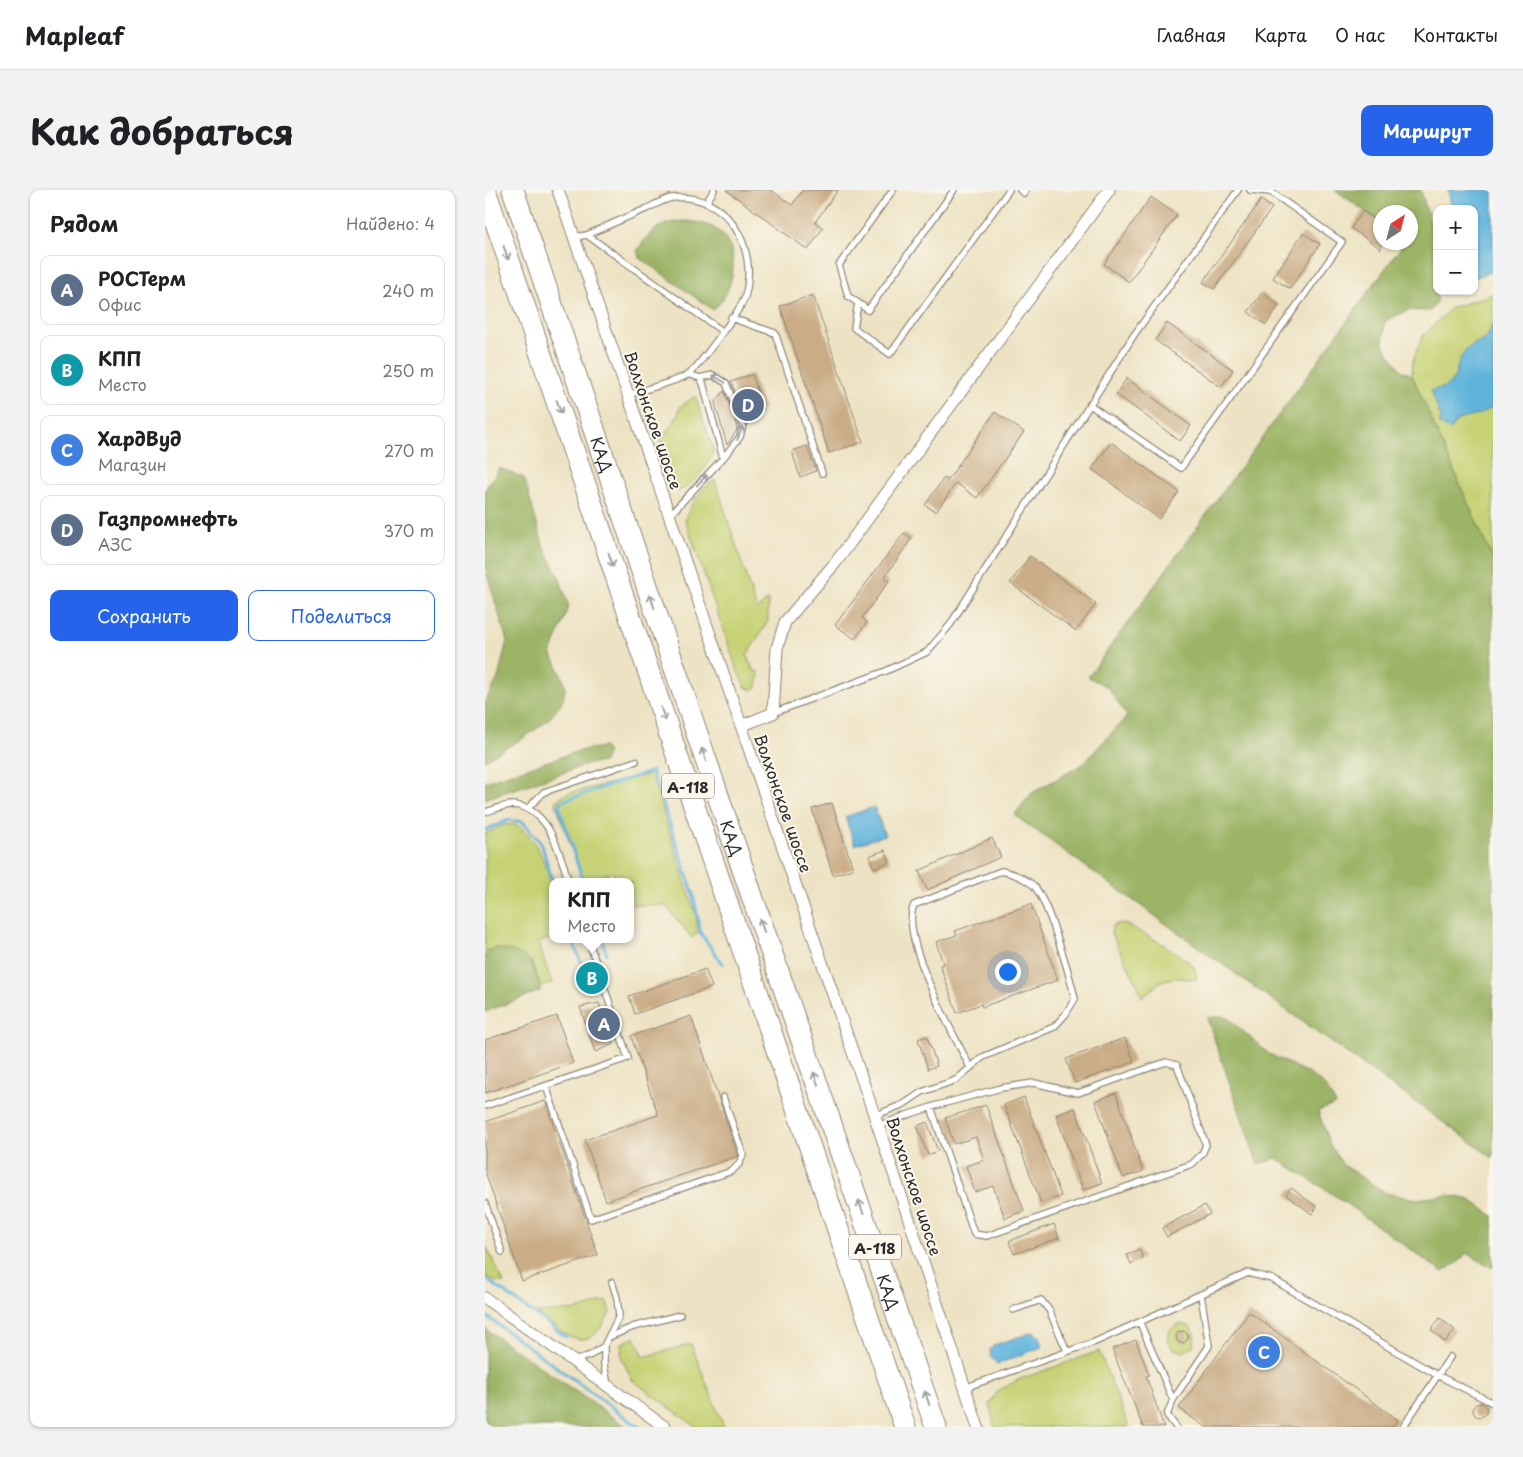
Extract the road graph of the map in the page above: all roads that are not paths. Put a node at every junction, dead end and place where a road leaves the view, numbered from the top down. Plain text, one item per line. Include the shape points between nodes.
1 (485, 190) edge
2 (513, 190) edge
3 (558, 190) edge
4 (714, 190) edge
5 (893, 190) edge
6 (954, 190) edge
7 (1009, 190) edge
8 (1020, 190) edge
9 (1026, 190) edge
10 (1109, 190) edge
11 (1238, 190) edge
12 (1250, 190) edge
13 (706, 203) junction
14 (587, 235) junction
15 (574, 237) junction
16 (858, 303) junction
17 (731, 318) junction
18 (722, 332) junction
19 (688, 374) junction
20 (700, 378) junction
21 (628, 395) junction
22 (1090, 405) junction
23 (723, 458) junction
24 (822, 473) dead end
25 (669, 516) junction
26 (773, 713) junction
27 (741, 726) junction
28 (636, 761) dead end
29 (527, 809) junction
30 (485, 812) edge
31 (568, 878) edge
32 (589, 943) edge
33 (598, 967) junction
34 (578, 974) dead end
35 (970, 1068) junction
36 (546, 1086) junction
37 (723, 1097) dead end
38 (485, 1106) edge
39 (931, 1107) junction
40 (876, 1121) junction
41 (485, 1203) edge
42 (502, 1252) dead end
43 (611, 1282) dead end
44 (1201, 1295) junction
45 (485, 1298) edge
46 (1013, 1310) dead end
47 (680, 1315) dead end
48 (1140, 1323) junction
49 (609, 1336) junction
50 (604, 1346) junction
51 (1067, 1351) junction
52 (1450, 1357) dead end
53 (574, 1361) junction
54 (1437, 1375) junction
55 (609, 1387) junction
56 (964, 1388) junction
57 (1173, 1400) junction
58 (1493, 1403) edge
59 (664, 1427) edge
60 (905, 1427) edge
61 (936, 1427) edge
62 (978, 1427) edge
63 (1176, 1427) edge
64 (1403, 1427) edge

1 -> 60 highway, КАД / А-118
61 -> 2 highway, КАД / А-118
3 - 15 street, Волхонское шоссе
4 - 13 lane
5 - 16 lane via 839,265 848,296
6 - 16 lane via 868,310
7 - 16 lane via 890,354 855,328
8 - 9 lane via 1024,193
10 - 26 street via 836,562 785,622 777,648
11 - 22 lane via 1134,336
12 - 22 lane via 1271,192 1342,242 1181,468
13 - 14 lane via 692,198 669,199
13 - 17 lane via 719,209 734,223 742,240 749,279 744,300
14 - 15 lane
14 - 18 lane
15 - 21 street, Волхонское шоссе
17 - 18 lane
17 - 24 lane via 775,332
18 - 19 lane
19 - 20 lane
19 - 21 lane
20 - 23 lane
23 -> 20 lane via 740,437 743,425 726,383 713,375
21 - 25 street, Волхонское шоссе
22 - 26 lane via 950,625 927,652 886,671
25 -> 23 lane
25 - 27 street, Волхонское шоссе
26 - 27 street
27 - 40 street, Волхонское шоссе
28 - 29 lane via 544,792
29 - 30 lane via 511,805
29 - 31 lane via 552,833
32 - 33 lane
33 - 34 lane
33 - 36 lane via 628,1058
35 - 35 lane via 983,1057 1054,1027 1075,999 1070,977 1034,886 1015,874 1001,871 914,905 911,912 913,938 933,993
35 - 40 lane via 956,1080 922,1092
36 - 37 lane via 591,1219 732,1171 743,1155
36 - 38 lane
39 - 39 lane via 1034,1082 1078,1093 1166,1062 1177,1065 1206,1145 1192,1164 987,1236 974,1234
39 - 40 lane
40 - 56 street, Волхонское шоссе
41 - 42 lane
43 - 49 lane via 619,1316
44 - 48 lane
44 - 54 lane via 1248,1273 1272,1279
44 - 57 lane via 1209,1346
45 - 53 street
46 - 51 lane via 1041,1300 1049,1310
47 - 49 lane
48 - 51 lane
48 - 57 lane
49 - 50 lane
50 - 53 lane
50 - 55 lane via 603,1365
51 - 56 lane
52 - 54 lane
53 - 55 street
54 - 58 lane
54 - 64 lane
55 - 59 street
56 - 62 street, Волхонское шоссе
57 - 63 lane via 1167,1415

